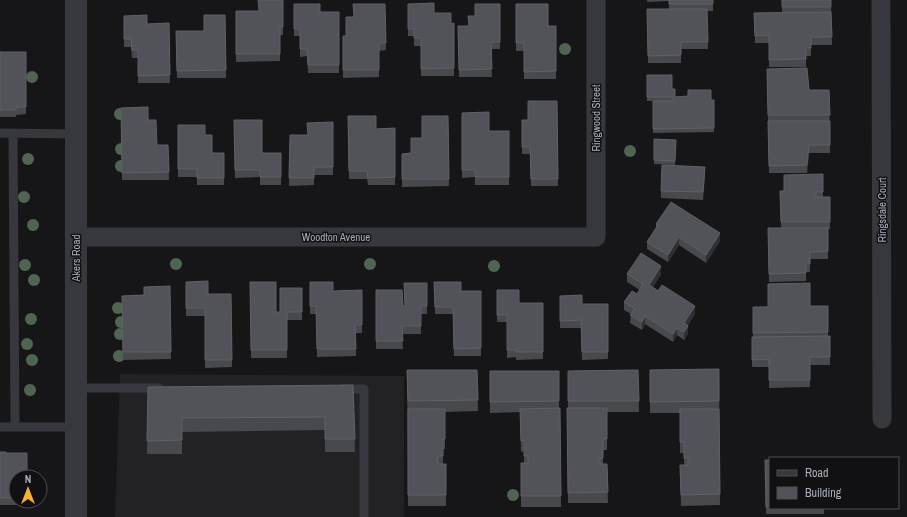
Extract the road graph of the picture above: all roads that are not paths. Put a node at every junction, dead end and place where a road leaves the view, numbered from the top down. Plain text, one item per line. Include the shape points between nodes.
1 (76, 0) edge
2 (596, 0) edge
3 (881, 0) edge
4 (0, 133) edge
5 (13, 133) junction
6 (76, 134) junction
7 (76, 237) junction
8 (596, 237) joint
9 (76, 388) junction
10 (171, 388) edge
11 (334, 389) edge
12 (882, 419) dead end
13 (0, 427) edge
14 (15, 427) junction
15 (76, 427) junction
16 (76, 517) edge
17 (364, 517) edge

1 - 6 street, Akers Road
2 - 8 street, Ringwood Street
3 - 12 street, Ringsdale Court
4 - 5 lane
5 - 6 lane
5 - 14 lane
6 - 7 street, Akers Road
7 - 8 street, Woodton Avenue
7 - 9 street, Akers Road
9 - 10 lane
9 - 15 street, Akers Road
11 - 17 lane via 364,389
13 - 14 lane
14 - 15 lane
15 - 16 street, Akers Road

